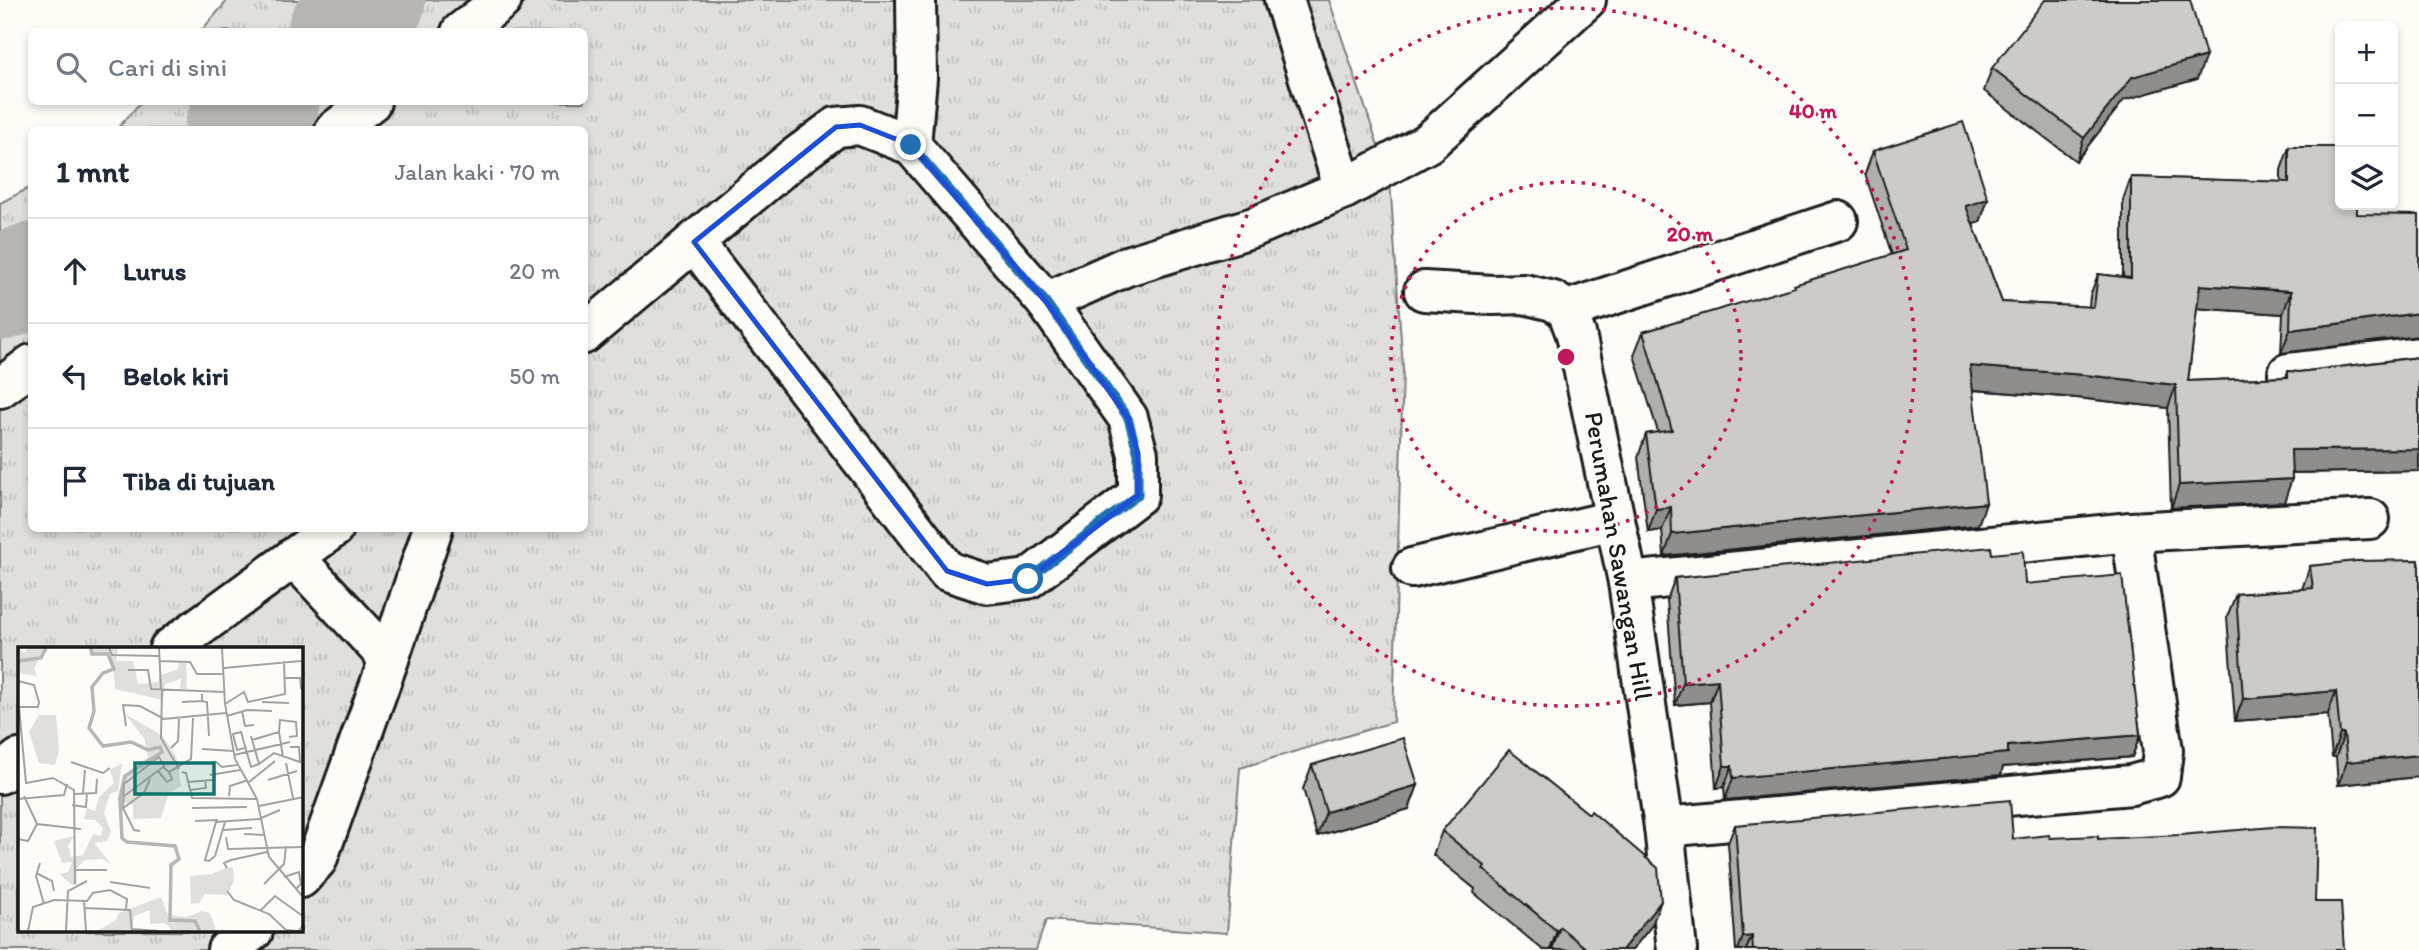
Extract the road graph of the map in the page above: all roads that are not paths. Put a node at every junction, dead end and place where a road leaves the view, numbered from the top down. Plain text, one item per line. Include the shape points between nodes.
1 (502, 0) edge
2 (916, 0) edge
3 (1284, 0) edge
4 (1586, 0) edge
5 (466, 28) edge
6 (367, 105) edge
7 (340, 126) edge
8 (911, 145) junction
9 (1345, 189) junction
10 (1838, 221) dead end
11 (694, 242) junction
12 (1424, 291) dead end
13 (1046, 302) junction
14 (1567, 310) junction
15 (588, 331) edge
16 (2419, 357) edge
17 (28, 367) edge
18 (2288, 373) edge
19 (0, 388) edge
20 (2370, 519) dead end
21 (1614, 520) junction
22 (328, 532) edge
23 (432, 532) edge
24 (2131, 532) junction
25 (294, 557) junction
26 (1412, 568) dead end
27 (1629, 582) junction
28 (172, 647) edge
29 (389, 659) junction
30 (18, 760) edge
31 (0, 774) edge
32 (1664, 827) junction
33 (303, 876) edge
34 (252, 932) edge
35 (227, 950) edge
36 (1676, 950) edge

1 - 5 street
2 - 8 street via 918,78
3 - 9 street
4 - 9 street via 1427,143
6 - 7 street
8 - 11 street via 860,125 836,127
8 - 13 street
9 - 13 street via 1254,227 1127,266
10 - 14 street
11 - 13 street via 947,571 987,584 1028,579 1138,495 1138,454 1128,418
11 - 15 street
12 - 14 street via 1524,294 1553,301
14 - 21 street, Perumahan Sawangan Hill via 1586,373
16 - 18 street
17 - 19 street
20 - 24 street
21 - 26 street
21 - 27 street, Perumahan Sawangan Hill
22 - 25 street
23 - 29 street
24 - 27 street
24 - 32 street via 2163,751 2160,777 2131,785
25 - 28 street
25 - 29 street
27 - 32 street, Perumahan Sawangan Hill
29 - 33 street via 317,860
30 - 31 street
32 - 36 street, Perumahan Sawangan Hill
34 - 35 street

